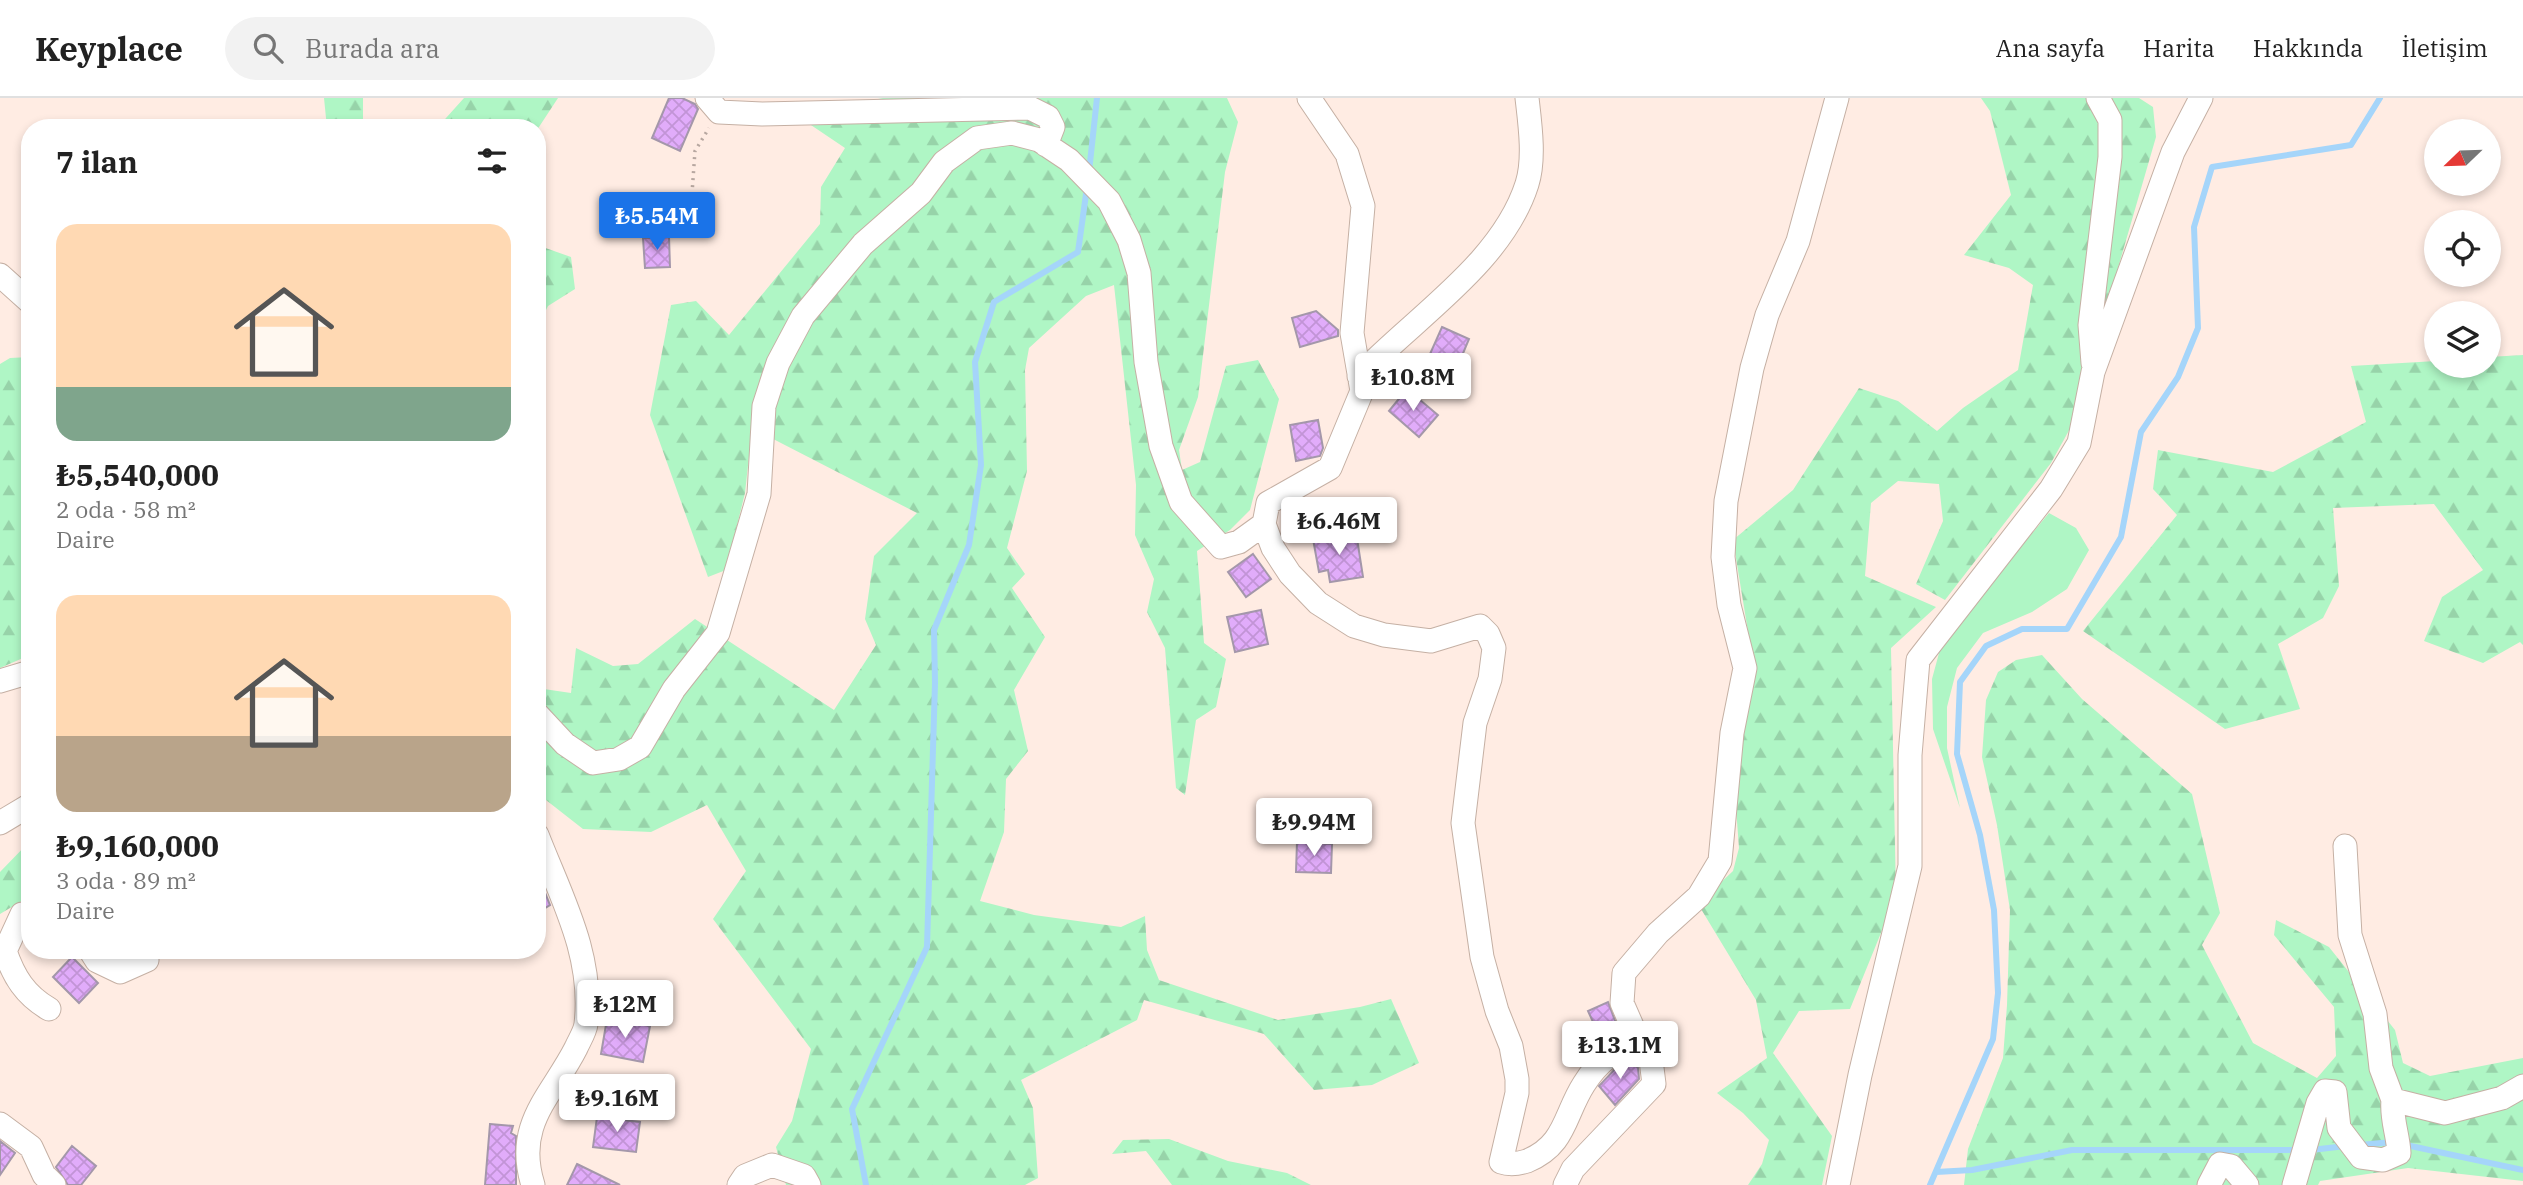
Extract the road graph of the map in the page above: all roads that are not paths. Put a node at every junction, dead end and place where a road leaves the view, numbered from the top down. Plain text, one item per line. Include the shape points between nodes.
1 (1308, 98) edge
2 (1527, 98) edge
3 (1837, 98) edge
4 (2098, 98) edge
5 (2201, 98) edge
6 (713, 105) edge
7 (1046, 145) junction
8 (0, 275) edge
9 (21, 294) edge
10 (2093, 372) junction
11 (1359, 376) junction
12 (1264, 524) junction
13 (21, 675) edge
14 (0, 681) edge
15 (546, 724) edge
16 (21, 810) edge
17 (0, 823) edge
18 (2345, 846) dead end
19 (546, 856) edge
20 (21, 915) edge
21 (21, 921) edge
22 (0, 928) edge
23 (96, 959) edge
24 (146, 960) dead end
25 (49, 1009) dead end
26 (1639, 1042) junction
27 (2523, 1086) edge
28 (2393, 1100) junction
29 (0, 1124) edge
30 (54, 1185) edge
31 (533, 1185) edge
32 (739, 1185) edge
33 (809, 1185) edge
34 (1565, 1185) edge
35 (1838, 1185) edge
36 (2209, 1185) edge
37 (2247, 1185) edge
38 (2294, 1185) edge

1 - 11 street via 1347,155 1363,206 1352,332
2 - 11 street via 1528,181 1511,222 1447,295
3 - 26 street via 1798,241 1767,315 1752,368 1726,501 1723,557 1745,668 1732,733 1720,861 1699,896 1658,933 1625,973 1622,1003
4 - 10 street via 2110,120 2110,157 2090,326
5 - 10 street via 2173,152
6 - 7 street via 762,114 1030,108 1048,117 1053,127
7 - 12 street via 1083,173 1109,201 1129,240 1139,273 1146,362 1161,446 1181,502 1221,547 1239,542
7 - 15 street via 1012,133 977,138 944,162 921,193 863,244 803,316 778,363 764,406 759,494 718,633 674,689 640,747 619,760 593,763
8 - 9 street
10 - 35 street via 2079,443 2052,489 1918,660 1910,755 1910,866
11 - 12 street via 1362,391 1330,468 1268,503
12 - 26 street via 1290,575 1318,603 1354,626 1431,641 1480,626 1494,648 1490,679 1475,723 1463,822 1482,957 1517,1079 1501,1162 1520,1163 1555,1143 1583,1085 1601,1063 1620,1047
13 - 14 street
16 - 17 street
18 - 28 street via 2350,934 2375,1014 2381,1068
19 - 31 street via 574,920 588,980 586,1027 531,1122 529,1173
20 - 22 street
21 - 25 street via 5,951 19,982 32,999
23 - 24 street via 120,972
26 - 34 street via 1651,1060 1654,1084 1573,1169
27 - 28 street via 2502,1098 2445,1113
28 - 38 street via 2391,1116 2399,1153 2383,1160 2361,1157 2339,1128 2335,1092 2325,1091
29 - 30 street via 32,1147 44,1175
32 - 33 street via 745,1176 772,1165 804,1176
36 - 37 street via 2220,1164 2231,1166

